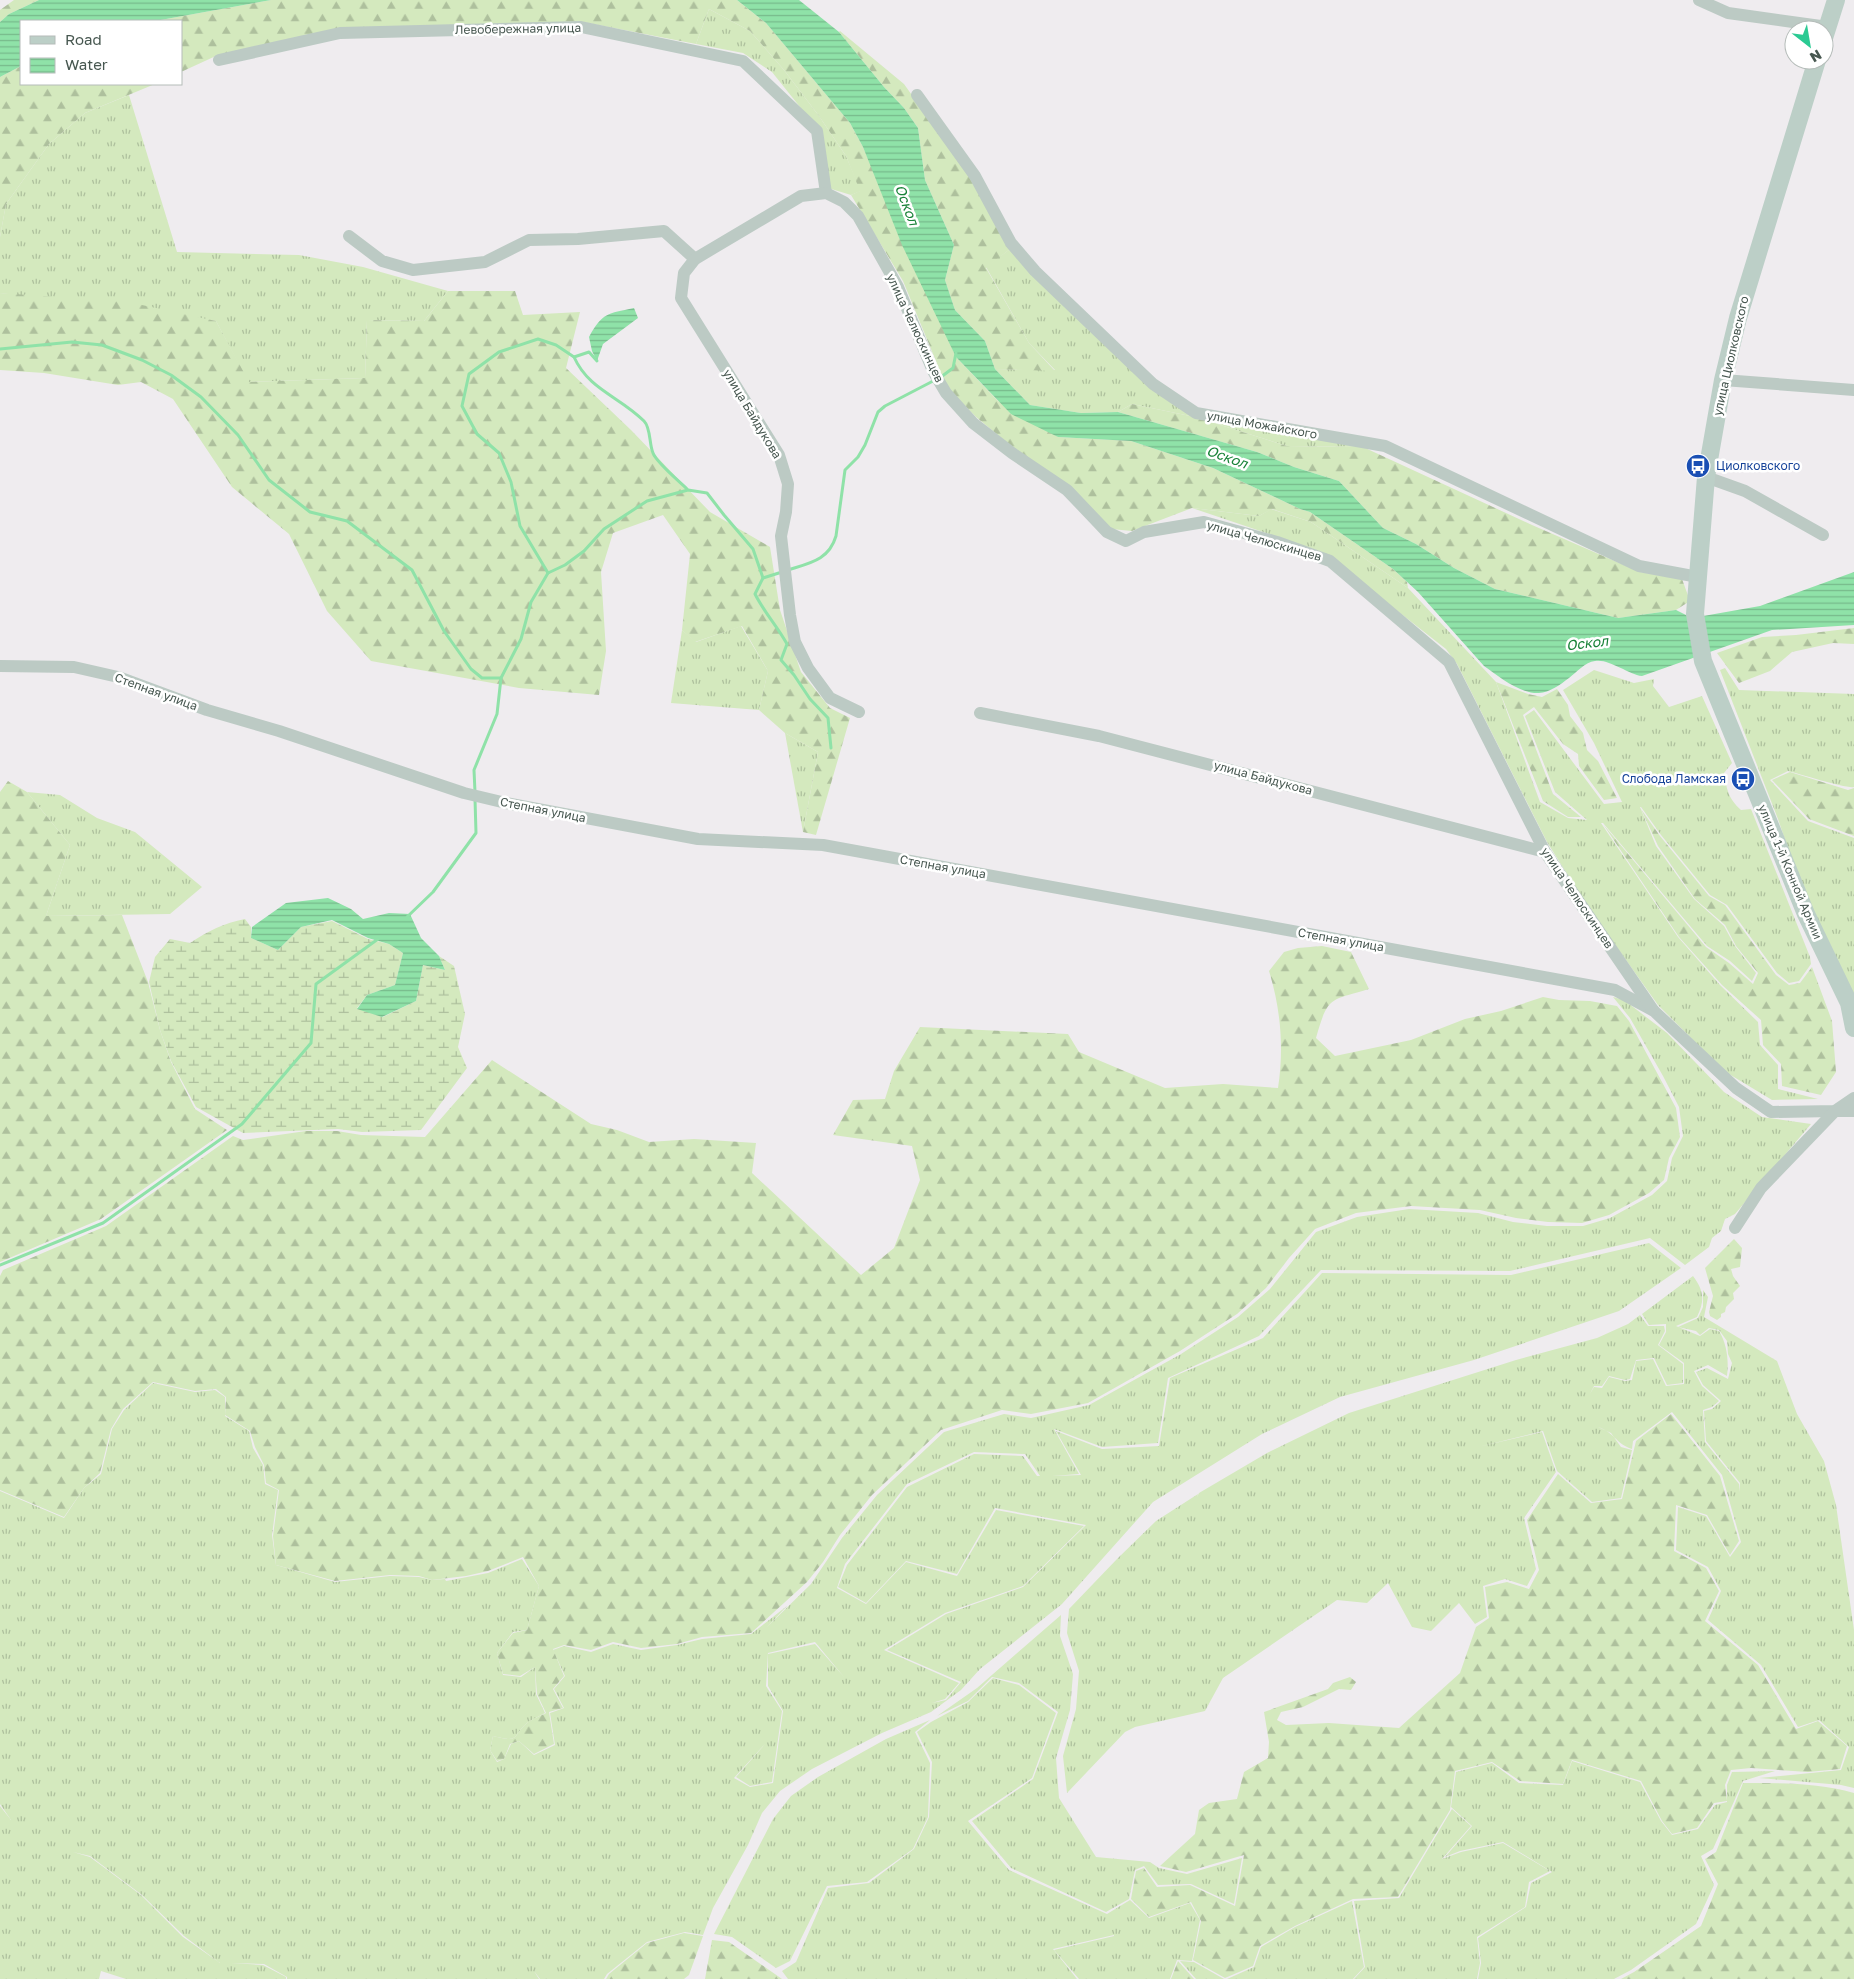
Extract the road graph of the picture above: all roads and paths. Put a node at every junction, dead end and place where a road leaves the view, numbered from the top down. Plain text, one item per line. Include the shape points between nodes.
1 (1699, 0) edge
2 (1836, 0) edge
3 (1830, 20) edge
4 (1784, 24) edge
5 (219, 60) dead end
6 (1814, 70) edge
7 (917, 95) dead end
8 (826, 193) junction
9 (349, 236) dead end
10 (695, 259) junction
11 (1723, 380) junction
12 (1854, 390) edge
13 (1706, 477) junction
14 (1823, 535) dead end
15 (1698, 577) junction
16 (1703, 661) joint
17 (0, 666) edge
18 (858, 712) dead end
19 (980, 713) dead end
20 (1545, 852) junction
21 (1654, 1011) junction
22 (1854, 1028) edge
23 (1854, 1098) edge
24 (1835, 1111) junction
25 (1854, 1111) edge
26 (1735, 1228) dead end

1 - 4 street via 1728,13
2 - 3 main road
5 - 8 street, Левобережная улица via 340,33 581,27 743,61 817,131
6 - 11 main road, улица Циолковского via 1738,318
7 - 15 street, улица Можайского via 975,176 994,215 1017,250 1035,271 1153,384 1196,414 1385,446 1639,566
8 - 10 street via 801,196
8 - 20 street, улица Челюскинцев via 844,202 858,216 898,287 946,393 973,423 1012,454 1067,490 1107,532 1126,540 1144,532 1204,522 1330,561 1449,662
9 - 10 street via 382,261 413,270 485,262 529,240 664,231
10 - 18 street, улица Байдукова via 684,273 681,298 779,455 788,484 780,536 795,642 808,668 830,698
11 - 12 street
11 - 13 main road, улица Циолковского
13 - 14 street via 1745,490
13 - 15 main road, улица Циолковского
15 - 16 main road, улица Циолковского via 1695,614
16 - 22 main road, улица 1-й Конной Армии via 1806,914 1849,1003
17 - 21 street, Степная улица via 74,667 118,677 207,710 482,798 698,839 823,845 1615,990
19 - 20 street, улица Байдукова via 1099,736
20 - 21 street, улица Челюскинцев
21 - 24 street, Степная улица via 1736,1088 1771,1112
23 - 24 street
24 - 25 street, Степная улица
24 - 26 street via 1761,1188

